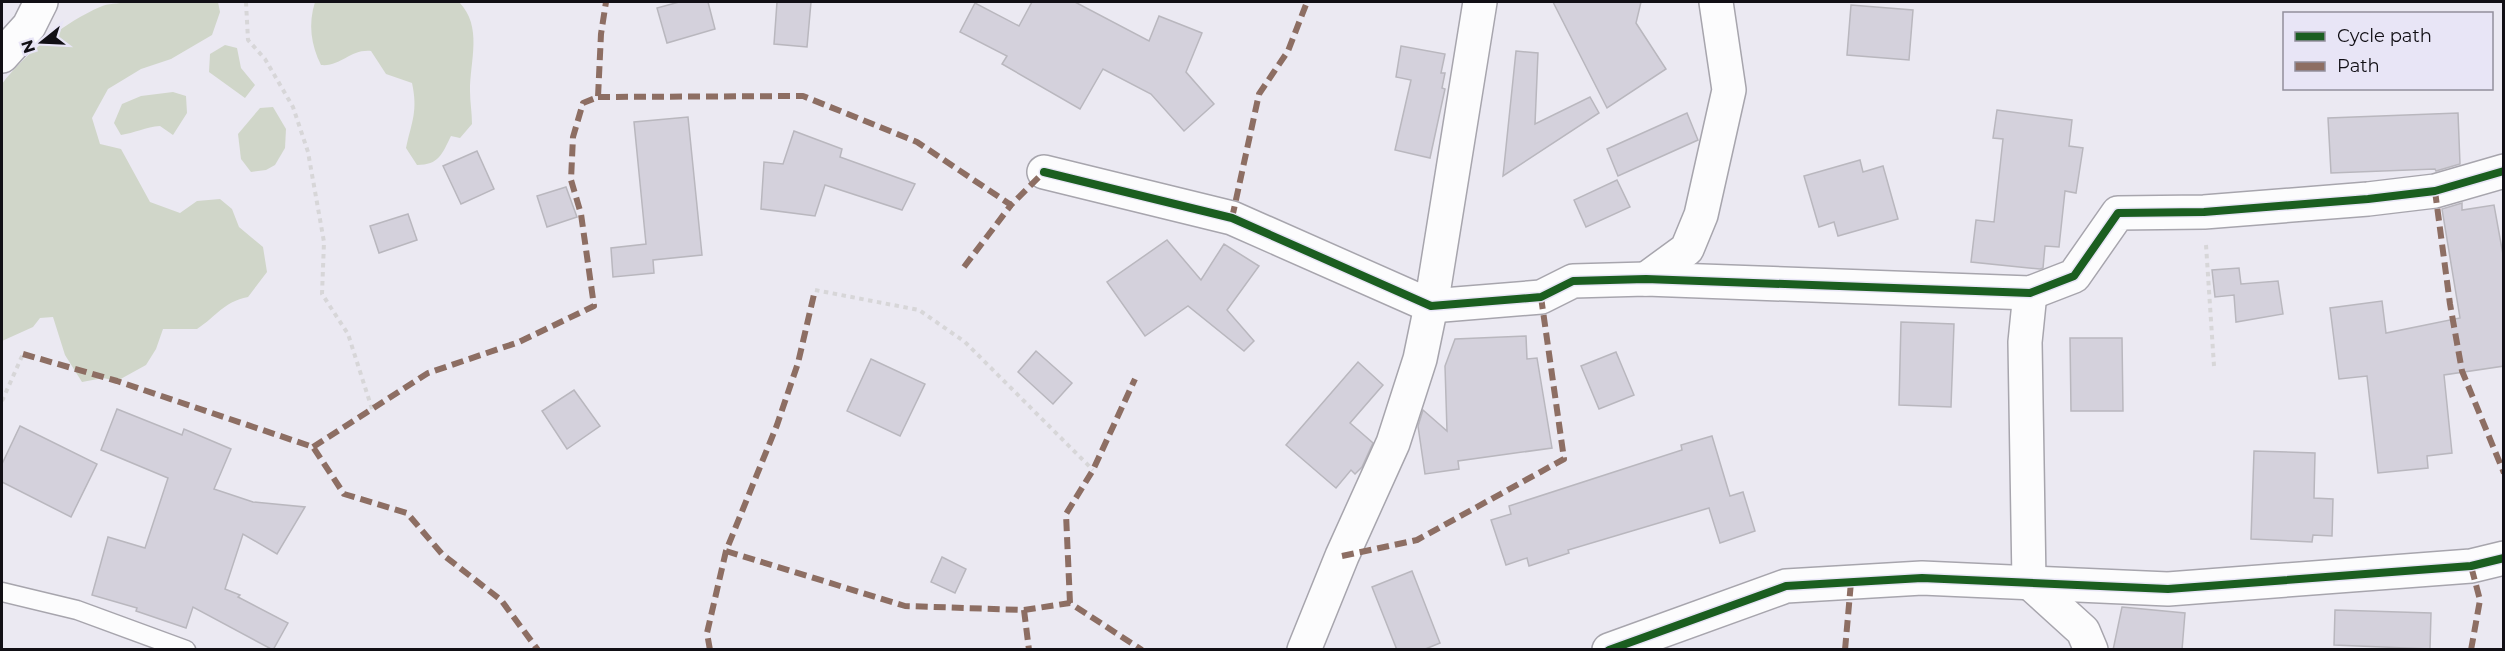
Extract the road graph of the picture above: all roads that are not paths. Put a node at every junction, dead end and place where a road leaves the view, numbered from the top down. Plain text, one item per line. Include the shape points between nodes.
1 (41, 2) edge
2 (1480, 2) edge
3 (1716, 2) edge
4 (2, 56) edge
5 (2504, 171) edge
6 (1044, 172) dead end
7 (1646, 279) junction
8 (2030, 293) junction
9 (1431, 306) junction
10 (2504, 558) edge
11 (2029, 582) junction
12 (2, 592) edge
13 (186, 650) edge
14 (1304, 650) edge
15 (1609, 650) edge
16 (2091, 650) edge

1 - 4 street via 29,26
2 - 9 street
3 - 7 street via 1729,90 1701,215 1687,249
5 - 8 street via 2435,191 2368,199 2204,212 2118,213 2074,276
6 - 9 street via 1232,218
7 - 8 street
7 - 9 street via 1573,281 1541,297
8 - 11 street via 2025,342
9 - 14 street via 1420,359 1393,443
10 - 11 street via 2471,566 2168,589
11 - 15 street via 1922,578 1786,586
11 - 16 street via 2083,631
12 - 13 lane via 77,610

